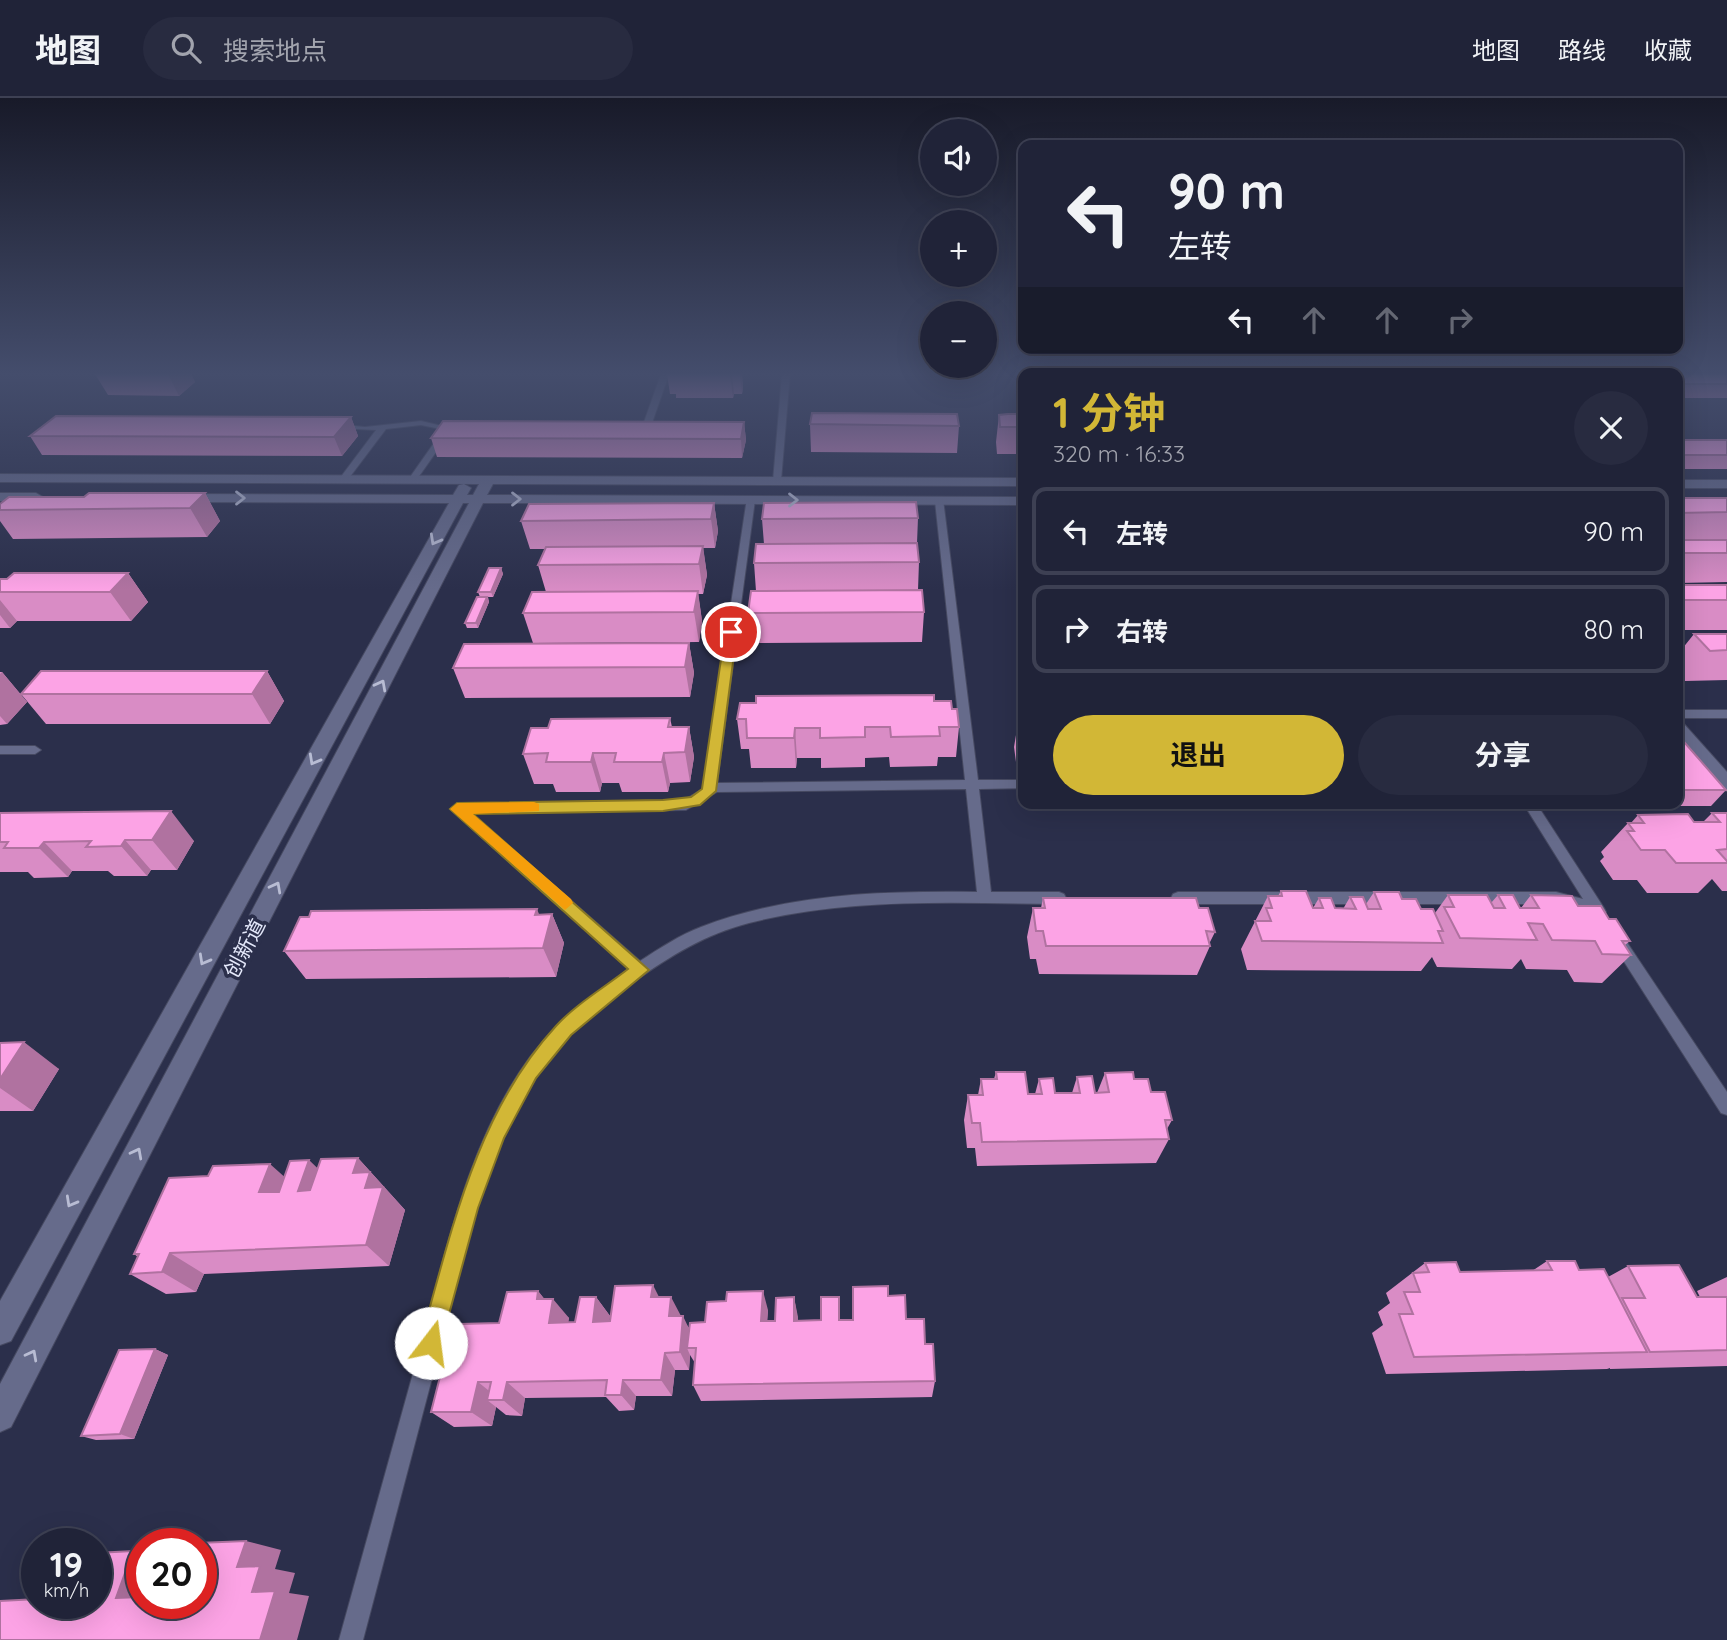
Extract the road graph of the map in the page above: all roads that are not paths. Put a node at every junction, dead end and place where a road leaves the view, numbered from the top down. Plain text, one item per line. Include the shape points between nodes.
1 (369, 446) edge
2 (437, 446) edge
3 (780, 446) edge
4 (0, 478) edge
5 (344, 480) junction
6 (412, 480) junction
7 (777, 481) junction
8 (1018, 482) edge
9 (1683, 484) edge
10 (1727, 484) edge
11 (473, 489) junction
12 (0, 497) edge
13 (54, 498) edge
14 (163, 498) edge
15 (750, 500) junction
16 (940, 501) junction
17 (1018, 501) edge
18 (1683, 714) edge
19 (1727, 714) edge
20 (1683, 735) edge
21 (0, 750) edge
22 (35, 750) dead end
23 (972, 784) junction
24 (1018, 784) edge
25 (1727, 784) edge
26 (709, 791) junction
27 (1533, 809) edge
28 (985, 898) junction
29 (1082, 898) edge
30 (1166, 898) edge
31 (1606, 922) junction
32 (640, 970) junction
33 (1727, 1107) edge
34 (0, 1330) edge
35 (0, 1416) edge
36 (351, 1640) edge

1 - 5 lane
2 - 6 lane
3 - 7 lane
4 - 5 main road
5 - 6 main road
6 - 11 main road
7 - 8 main road
7 - 11 main road
9 - 10 main road
14 -> 11 main road
11 -> 15 main road
11 -> 34 main road, 创新道
35 -> 11 main road, 创新道
12 - 13 main road
15 -> 16 main road
15 - 26 lane
16 - 17 main road
16 - 23 lane
18 - 19 lane
20 - 25 main road
21 - 22 lane
23 - 24 lane
23 - 26 lane
23 - 28 lane
26 - 32 lane via 686,805 457,809
27 - 31 lane
28 - 29 lane
28 - 32 lane via 883,898 765,915 706,932
30 - 31 lane via 1556,898 1581,904
31 - 33 lane
32 - 36 lane via 564,1030 530,1072 496,1134 468,1208

